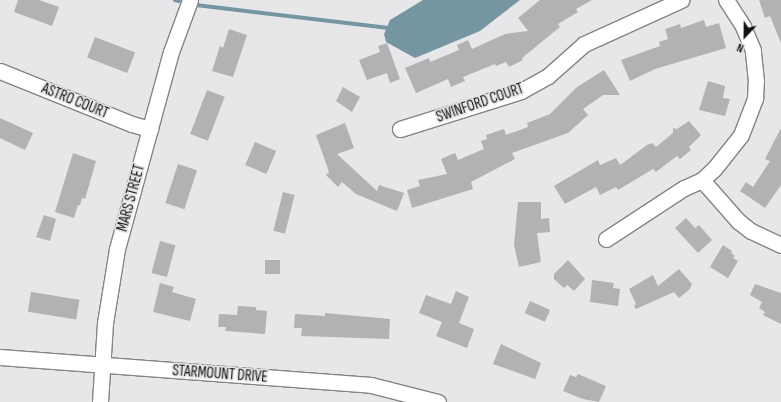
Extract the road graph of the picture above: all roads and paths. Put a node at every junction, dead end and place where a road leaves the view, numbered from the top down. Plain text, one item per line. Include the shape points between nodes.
1 (190, 0) edge
2 (681, 0) edge
3 (726, 0) edge
4 (0, 71) edge
5 (150, 129) junction
6 (400, 129) dead end
7 (702, 180) junction
8 (606, 239) dead end
9 (781, 245) edge
10 (0, 357) edge
11 (101, 366) junction
12 (100, 402) edge
13 (438, 402) edge

1 - 5 street, MARS STREET via 171,52
2 - 6 street, SWINFORD COURT via 584,44 548,76 521,91
3 - 7 street via 743,26 753,50 755,98 741,135 719,164
4 - 5 street, ASTRO COURT
5 - 11 street, MARS STREET via 117,249
7 - 8 street via 684,188
7 - 9 street via 738,221 751,231
10 - 11 street, STARMOUNT DRIVE
11 - 12 street, MARS STREET
11 - 13 street, STARMOUNT DRIVE via 371,385

